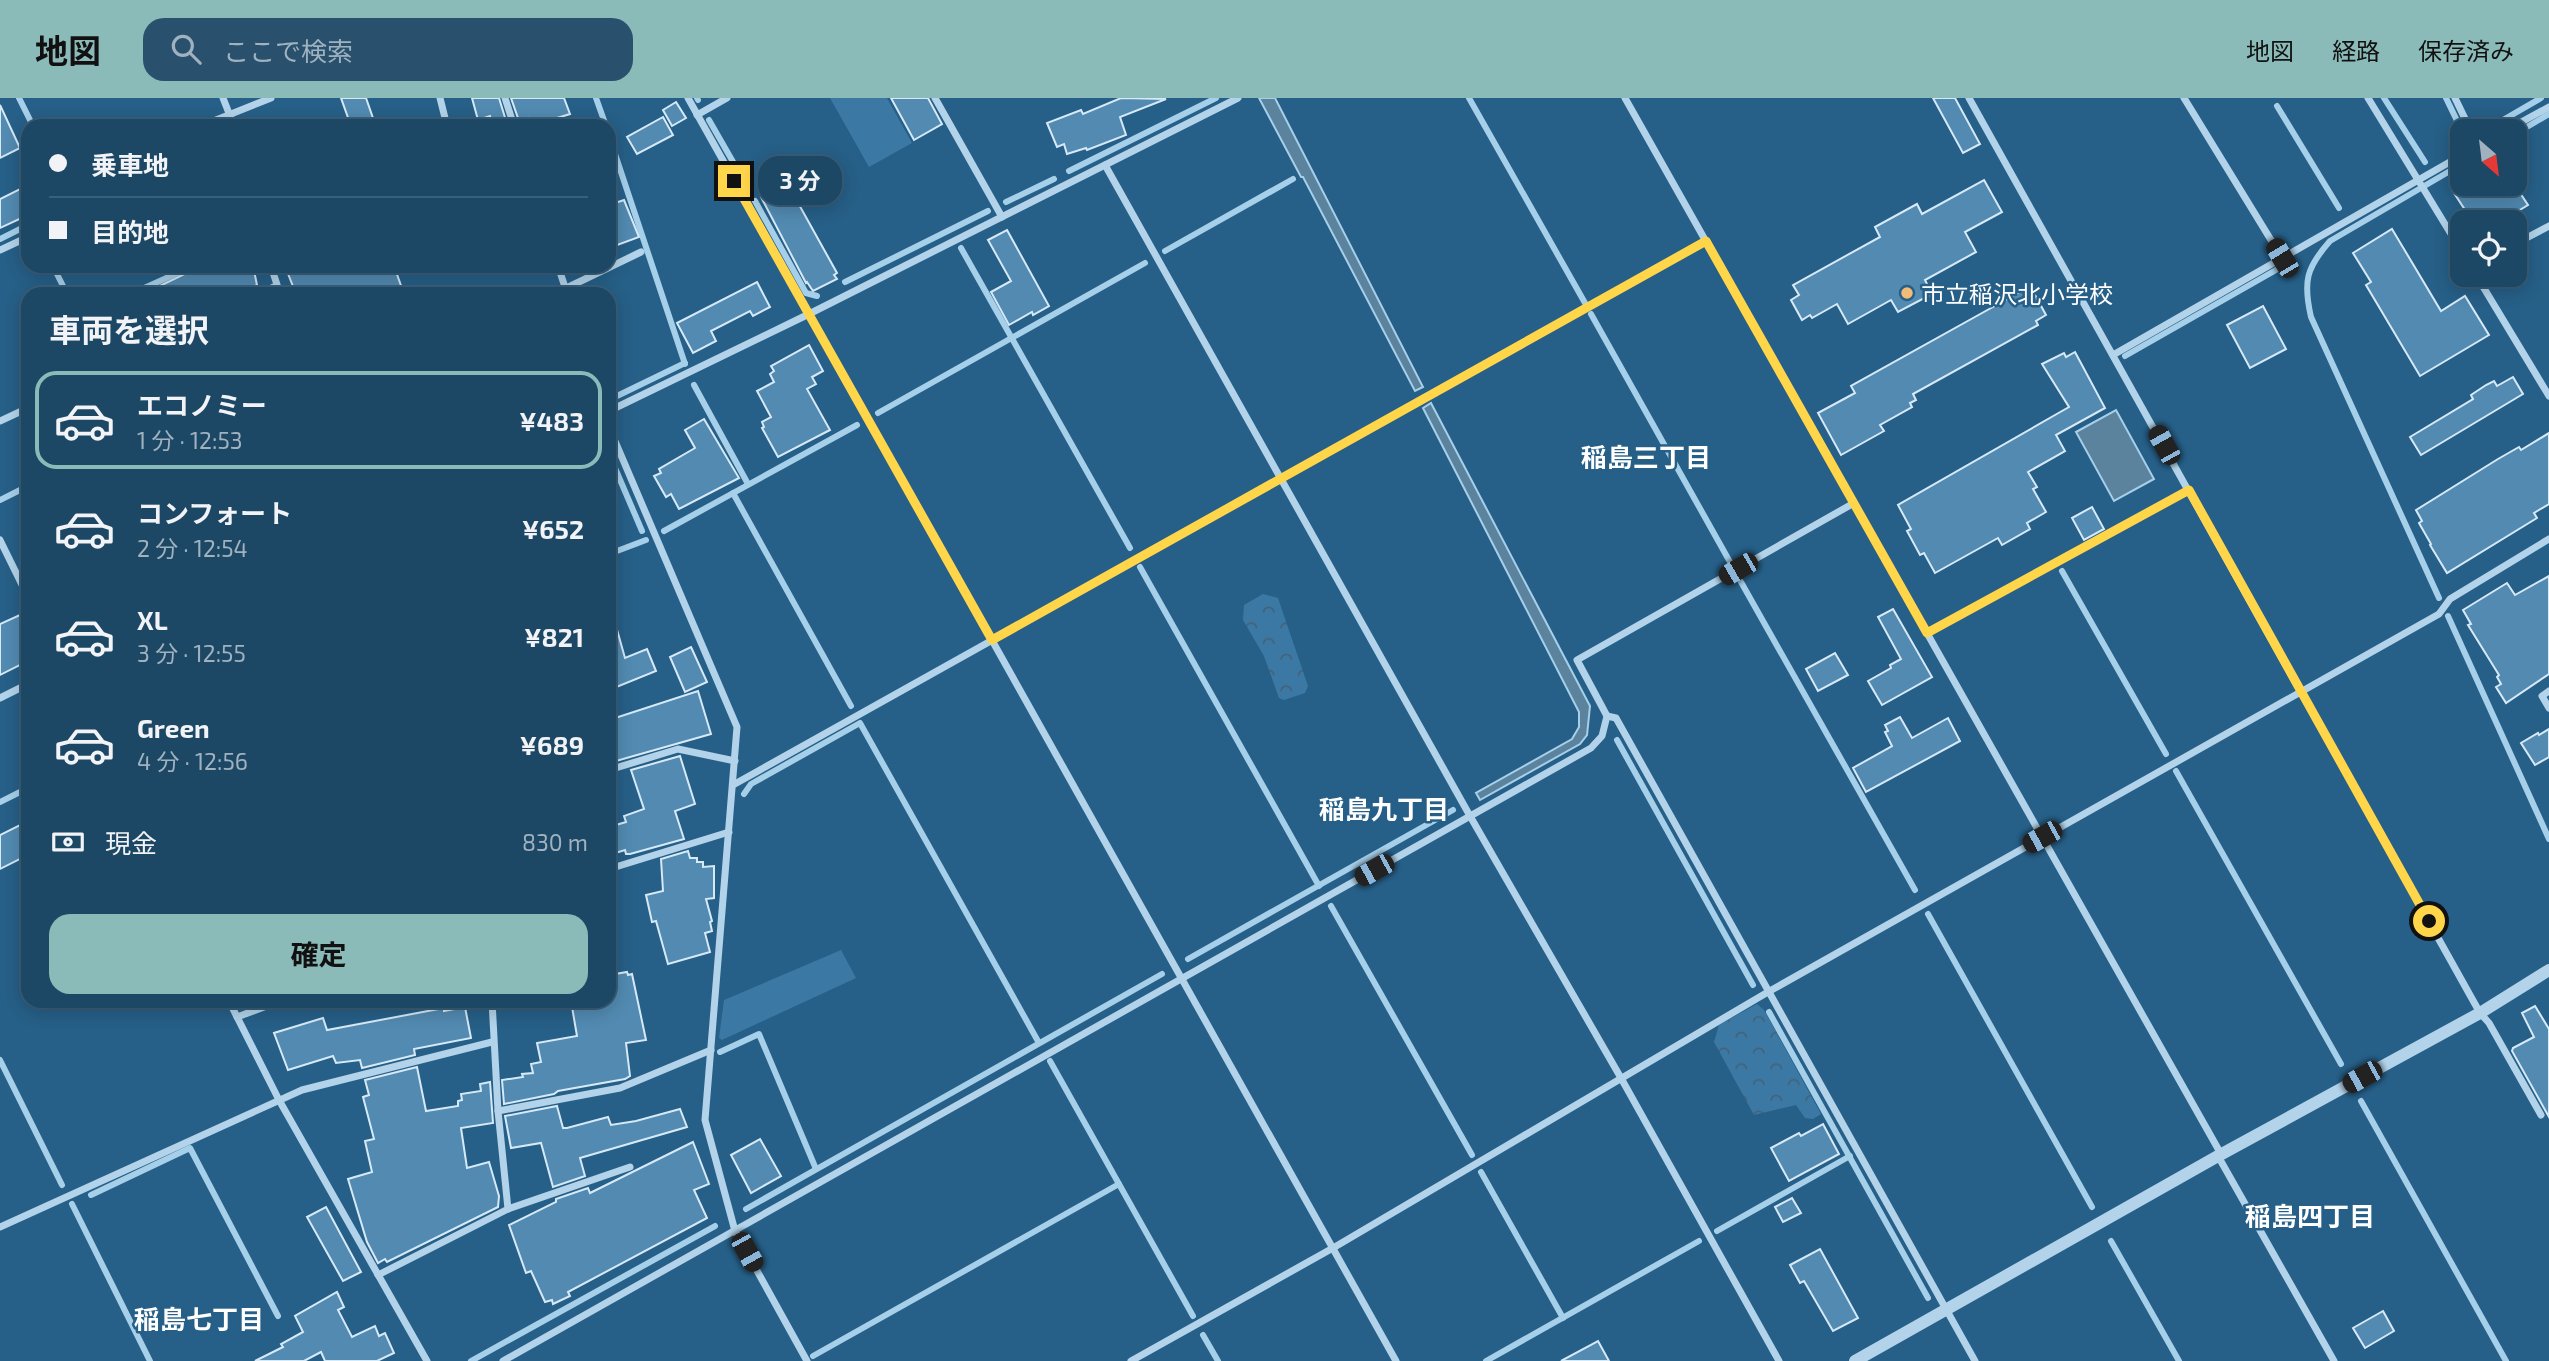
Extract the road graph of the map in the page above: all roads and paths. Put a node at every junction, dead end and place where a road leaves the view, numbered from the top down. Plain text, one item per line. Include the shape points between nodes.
1 (223, 98) edge
2 (271, 98) edge
3 (440, 98) edge
4 (505, 98) edge
5 (688, 98) edge
6 (727, 98) edge
7 (935, 98) edge
8 (1238, 98) edge
9 (1625, 98) edge
10 (1969, 98) edge
11 (2184, 98) edge
12 (2368, 98) edge
13 (2455, 98) edge
14 (2549, 107) edge
15 (230, 113) junction
16 (697, 115) junction
17 (217, 119) edge
18 (232, 119) edge
19 (445, 119) edge
20 (511, 119) edge
21 (2465, 119) edge
22 (2527, 119) edge
23 (2450, 162) edge
24 (1105, 165) junction
25 (2419, 181) junction
26 (1002, 217) junction
27 (2549, 226) edge
28 (2450, 232) edge
29 (2527, 238) edge
30 (21, 240) edge
31 (1706, 241) junction
32 (0, 250) edge
33 (641, 252) dead end
34 (2282, 258) junction
35 (616, 265) edge
36 (602, 273) edge
37 (575, 287) edge
38 (2483, 287) edge
39 (809, 314) junction
40 (2113, 355) junction
41 (2549, 396) edge
42 (616, 408) edge
43 (21, 412) edge
44 (0, 422) edge
45 (616, 442) edge
46 (1281, 478) junction
47 (2189, 490) junction
48 (1854, 503) junction
49 (2549, 539) edge
50 (0, 540) edge
51 (21, 583) edge
52 (1927, 633) junction
53 (992, 640) junction
54 (21, 688) edge
55 (2549, 691) edge
56 (2300, 692) junction
57 (0, 698) edge
58 (2549, 708) edge
59 (1607, 716) junction
60 (735, 761) junction
61 (616, 768) edge
62 (733, 785) junction
63 (1470, 816) junction
64 (729, 832) junction
65 (2042, 837) junction
66 (616, 867) edge
67 (2549, 970) edge
68 (1181, 978) junction
69 (1768, 992) junction
70 (232, 1008) edge
71 (261, 1008) edge
72 (492, 1008) edge
73 (2480, 1013) junction
74 (237, 1017) junction
75 (492, 1042) junction
76 (711, 1049) junction
77 (1621, 1078) junction
78 (279, 1100) junction
79 (498, 1111) junction
80 (2541, 1115) dead end
81 (2219, 1155) junction
82 (630, 1167) dead end
83 (509, 1209) junction
84 (0, 1227) edge
85 (734, 1231) junction
86 (1333, 1248) junction
87 (378, 1275) junction
88 (1946, 1309) junction
89 (427, 1361) edge
90 (503, 1361) edge
91 (807, 1361) edge
92 (1131, 1361) edge
93 (1396, 1361) edge
94 (1779, 1361) edge
95 (1854, 1361) edge
96 (1975, 1361) edge
97 (2333, 1361) edge

1 - 15 street
2 - 15 street
3 - 19 street
4 - 20 street
5 - 16 street
6 - 16 street
7 - 26 street
8 - 24 street
9 - 31 street
10 - 40 street
11 - 34 street
12 - 25 street
13 - 21 street
14 - 22 street
15 - 17 street
15 - 18 street
16 - 39 street
23 - 25 street
24 - 26 street
24 - 46 street
25 - 28 street
25 - 34 street
26 - 39 street
27 - 29 street
30 - 32 street
31 - 46 street
31 - 48 street
33 - 35 street
34 - 40 street
36 - 37 street
38 - 41 street
39 - 42 street
39 - 53 street
40 - 47 street
43 - 44 street
45 - 60 street via 733,713
46 - 53 street
46 - 63 street
47 - 52 street
47 - 56 street
48 - 52 street
48 - 59 street via 1577,660
49 - 56 street via 2450,599 2439,614
50 - 51 street
52 - 65 street
53 - 62 street
53 - 68 street
54 - 57 street
55 - 58 street via 2542,696
56 - 65 street
56 - 73 street
59 - 63 street via 1602,736 1591,748
59 - 69 street via 1616,718
60 - 61 street via 678,750
60 - 62 street
62 - 64 street
63 - 68 street
63 - 77 street
64 - 66 street
64 - 76 street
65 - 69 street
65 - 81 street
67 - 73 street
68 - 85 street
68 - 86 street
69 - 77 street
69 - 88 street
70 - 74 street
71 - 74 street
72 - 75 street
73 - 80 street
73 - 81 street
74 - 78 street
75 - 78 street via 302,1090
75 - 79 street
76 - 79 street via 620,1088
76 - 85 street via 705,1120
77 - 86 street
77 - 94 street
78 - 84 street
78 - 87 street
79 - 83 street
81 - 88 street
81 - 97 street
82 - 83 street
83 - 87 street
85 - 90 street
85 - 91 street
86 - 92 street
86 - 93 street
87 - 89 street
88 - 95 street
88 - 96 street

